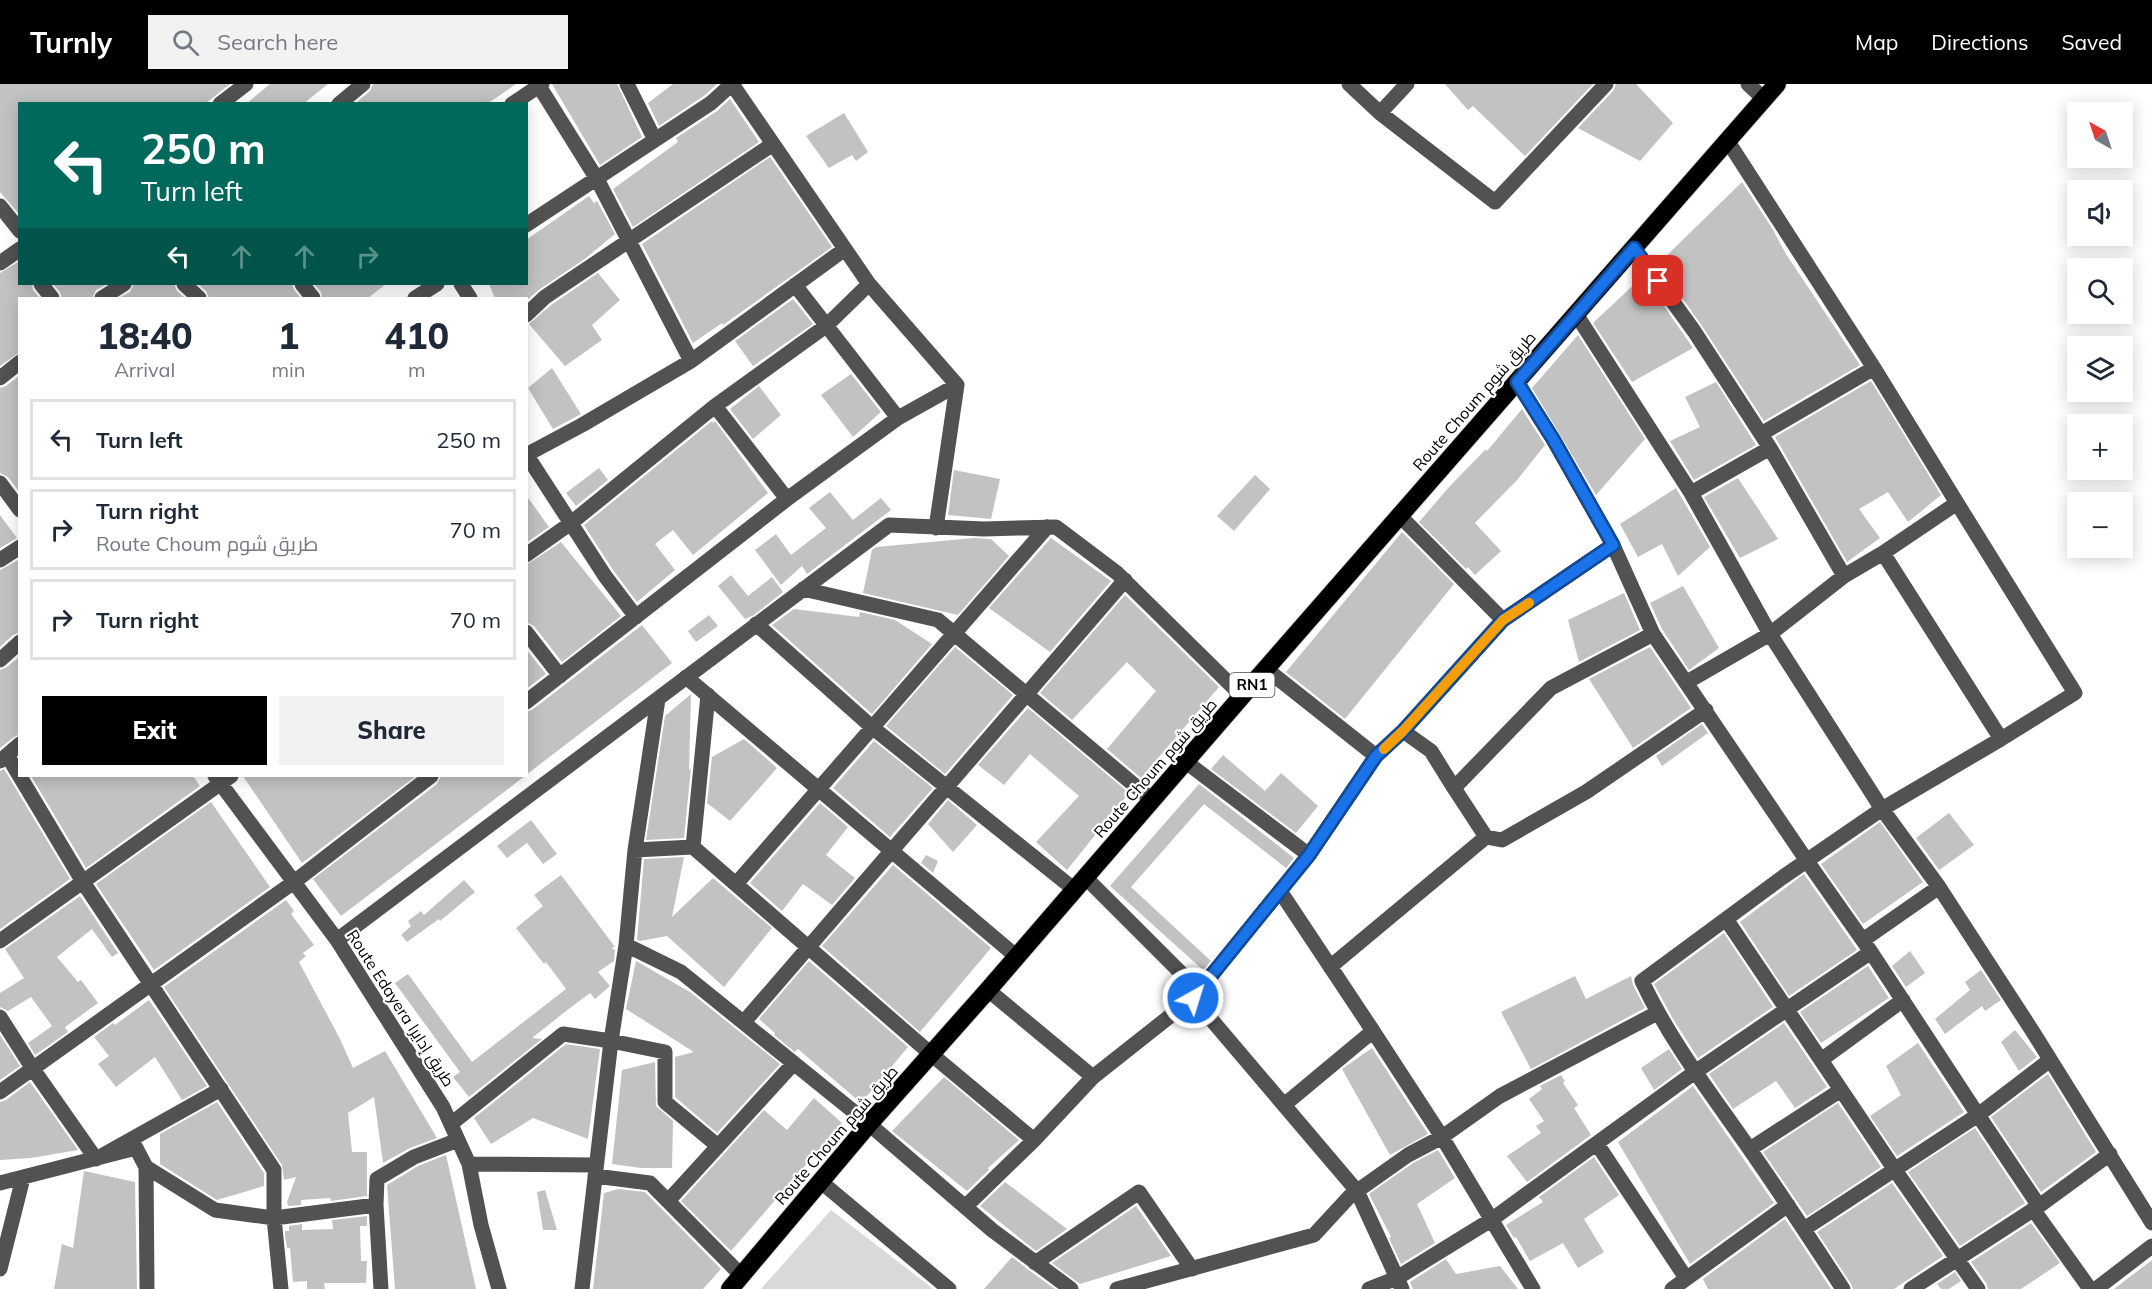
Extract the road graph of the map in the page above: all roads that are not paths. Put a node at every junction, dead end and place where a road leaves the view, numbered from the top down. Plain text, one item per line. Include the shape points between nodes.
1 (246, 84) edge
2 (363, 84) edge
3 (519, 84) edge
4 (627, 84) edge
5 (1349, 84) edge
6 (1407, 84) edge
7 (1606, 84) edge
8 (1748, 84) edge
9 (1777, 84) edge
10 (540, 85) edge
11 (1764, 99) junction
12 (223, 102) edge
13 (341, 102) edge
14 (514, 102) edge
15 (515, 102) edge
16 (1380, 113) junction
17 (656, 140) junction
18 (1727, 140) junction
19 (773, 144) junction
20 (597, 178) junction
21 (0, 206) edge
22 (528, 224) edge
23 (18, 228) edge
24 (627, 240) junction
25 (1634, 248) junction
26 (845, 249) junction
27 (18, 251) edge
28 (0, 263) edge
29 (869, 284) junction
30 (42, 285) edge
31 (122, 285) edge
32 (185, 285) edge
33 (435, 285) edge
34 (795, 285) junction
35 (51, 297) edge
36 (104, 297) edge
37 (198, 297) edge
38 (417, 297) edge
39 (528, 313) edge
40 (1576, 314) junction
41 (826, 326) junction
42 (691, 361) junction
43 (18, 364) edge
44 (1874, 368) junction
45 (0, 378) edge
46 (1517, 382) junction
47 (957, 385) junction
48 (715, 405) junction
49 (898, 418) junction
50 (1761, 434) junction
51 (1770, 448) junction
52 (528, 453) edge
53 (528, 456) edge
54 (0, 483) edge
55 (1691, 493) junction
56 (787, 499) junction
57 (1957, 503) junction
58 (18, 507) edge
59 (1400, 515) junction
60 (571, 522) junction
61 (1047, 527) junction
62 (936, 528) junction
63 (1613, 545) junction
64 (18, 549) edge
65 (1883, 553) junction
66 (528, 554) edge
67 (0, 560) edge
68 (1844, 576) junction
69 (1125, 580) junction
70 (803, 589) junction
71 (636, 617) junction
72 (1503, 620) junction
73 (756, 624) junction
74 (954, 634) junction
75 (1653, 634) junction
76 (1770, 634) junction
77 (528, 635) edge
78 (18, 644) edge
79 (0, 660) edge
80 (1266, 669) junction
81 (560, 676) junction
82 (686, 677) junction
83 (1687, 682) junction
84 (708, 695) junction
85 (1026, 695) junction
86 (1242, 696) junction
87 (658, 699) junction
88 (528, 700) edge
89 (1706, 710) junction
90 (873, 728) junction
91 (1403, 731) junction
92 (2001, 739) junction
93 (18, 746) edge
94 (1376, 756) junction
95 (4, 758) edge
96 (1186, 762) junction
97 (430, 777) edge
98 (222, 778) edge
99 (946, 788) junction
100 (1454, 788) junction
101 (819, 790) junction
102 (1152, 801) junction
103 (1882, 809) junction
104 (1486, 837) junction
105 (693, 847) junction
106 (635, 850) junction
107 (891, 851) junction
108 (1309, 855) junction
109 (1807, 861) junction
110 (83, 882) junction
111 (294, 882) junction
112 (736, 884) junction
113 (1080, 884) junction
114 (1939, 888) junction
115 (1280, 891) junction
116 (1726, 919) junction
117 (337, 940) junction
118 (0, 941) edge
119 (626, 945) junction
120 (1867, 946) junction
121 (809, 947) junction
122 (1017, 957) junction
123 (1330, 967) junction
124 (152, 984) junction
125 (988, 990) junction
126 (1193, 998) junction
127 (1903, 1000) junction
128 (1788, 1010) junction
129 (1657, 1013) junction
130 (0, 1017) edge
131 (744, 1022) junction
132 (1373, 1031) junction
133 (611, 1041) junction
134 (931, 1054) junction
135 (1821, 1060) junction
136 (2050, 1060) junction
137 (794, 1063) junction
138 (33, 1069) junction
139 (1695, 1072) junction
140 (1093, 1077) junction
141 (221, 1089) junction
142 (1841, 1090) junction
143 (0, 1092) edge
144 (1284, 1105) junction
145 (1978, 1114) junction
146 (451, 1124) junction
147 (869, 1124) junction
148 (1442, 1137) junction
149 (458, 1140) junction
150 (1034, 1140) junction
151 (1597, 1144) junction
152 (718, 1146) junction
153 (1750, 1149) junction
154 (2110, 1154) junction
155 (96, 1159) junction
156 (469, 1164) junction
157 (146, 1167) junction
158 (596, 1170) junction
159 (1895, 1170) junction
160 (23, 1178) junction
161 (820, 1182) junction
162 (0, 1183) edge
163 (1358, 1191) junction
164 (668, 1201) junction
165 (376, 1205) junction
166 (1788, 1205) junction
167 (965, 1207) junction
168 (2036, 1208) junction
169 (273, 1218) junction
170 (1491, 1220) junction
171 (2152, 1223) edge
172 (1804, 1229) junction
173 (2152, 1246) edge
174 (1957, 1258) junction
175 (1035, 1263) junction
176 (0, 1269) edge
177 (1192, 1269) junction
178 (1686, 1278) junction
179 (736, 1282) edge
180 (1400, 1283) edge
181 (577, 1288) edge
182 (147, 1289) edge
183 (281, 1289) edge
184 (381, 1289) edge
185 (499, 1289) edge
186 (949, 1289) edge
187 (1069, 1289) edge
188 (1118, 1289) edge
189 (1369, 1289) edge
190 (1533, 1289) edge
191 (1672, 1289) edge
192 (1843, 1289) edge
193 (1911, 1289) edge
194 (1978, 1289) edge
195 (2090, 1289) edge
196 (2096, 1289) edge

1 - 12 street
2 - 13 street
3 - 14 street
4 - 17 street
5 - 16 street
6 - 16 street
7 - 16 street via 1496,202
8 - 11 street
9 - 11 highway, Route Choum طريق شوم / RN1
10 - 15 street
10 - 20 street
11 - 18 highway, Route Choum طريق شوم / RN1
17 - 19 street via 732,84
17 - 20 street
18 - 25 highway, Route Choum طريق شوم / RN1
18 - 44 street
19 - 24 street
19 - 26 street
20 - 22 street
20 - 24 street
21 - 23 street
24 - 39 street via 544,297
24 - 42 street
25 - 40 highway, Route Choum طريق شوم / RN1
25 - 50 street
26 - 29 street
26 - 34 street
27 - 28 street
29 - 41 street
29 - 47 street
30 - 35 street
31 - 36 street
32 - 37 street
33 - 38 street
34 - 41 street
34 - 42 street
40 - 46 highway, Route Choum طريق شوم / RN1
40 - 55 street
41 - 48 street
41 - 49 street
42 - 52 street
43 - 45 street
44 - 50 street
44 - 57 street
46 - 59 highway, Route Choum طريق شوم / RN1
46 - 63 street
47 - 49 street
47 - 62 street
48 - 56 street
48 - 60 street
49 - 56 street
50 - 51 street
51 - 55 street
51 - 68 street
53 - 60 street
54 - 58 street
55 - 76 street
56 - 71 street
57 - 65 street
57 - 92 street via 2076,693
59 - 72 street
59 - 80 highway, Route Choum طريق شوم / RN1
60 - 66 street
60 - 71 street
61 - 62 street
61 - 69 street via 1056,527
61 - 74 street
62 - 70 street via 889,525
63 - 72 street
63 - 75 street
64 - 67 street
65 - 68 street
65 - 92 street
68 - 76 street
69 - 85 street
69 - 86 street
70 - 73 street
70 - 74 street via 938,620
71 - 81 street
72 - 91 street
73 - 82 street
73 - 90 street
74 - 85 street
74 - 90 street
75 - 83 street
75 - 100 street via 1551,688
76 - 83 street
76 - 103 street
77 - 81 street
78 - 79 street
80 - 86 highway, Route Choum طريق شوم / RN1
80 - 94 street
81 - 88 street
82 - 84 street
82 - 87 street
83 - 89 street
84 - 101 street
84 - 105 street
85 - 99 street
85 - 102 street
86 - 96 highway, Route Choum طريق شوم / RN1
87 - 106 street
87 - 117 street
89 - 104 street via 1586,792 1502,840
89 - 109 street
90 - 99 street
90 - 101 street
91 - 94 street
91 - 100 street via 1431,751
92 - 103 street
93 - 95 street
94 - 108 street
95 - 110 street
96 - 102 highway, Route Choum طريق شوم / RN1
96 - 108 street
97 - 111 street
98 - 110 street
98 - 111 street, Route Edayera طريق إدايرا
99 - 107 street
99 - 113 street
100 - 104 street
101 - 107 street
101 - 112 street
102 - 113 highway, Route Choum طريق شوم / RN1
103 - 109 street
103 - 114 street
104 - 123 street
105 - 106 street
105 - 112 street
106 - 119 street
107 - 121 street
107 - 122 street
108 - 115 street
109 - 116 street
109 - 120 street
110 - 118 street
110 - 124 street
111 - 117 street, Route Edayera طريق إدايرا
111 - 124 street
112 - 121 street
113 - 122 highway, Route Choum طريق شوم / RN1
113 - 126 street via 1190,982
114 - 120 street
114 - 136 street
115 - 123 street
115 - 126 street
116 - 128 street
116 - 129 street via 1642,981
117 - 146 street, Route Edayera طريق إدايرا
119 - 131 street via 681,972
119 - 133 street
120 - 127 street
120 - 128 street
121 - 131 street
121 - 134 street
122 - 125 highway, Route Choum طريق شوم / RN1
123 - 132 street
124 - 138 street
124 - 141 street
125 - 134 highway, Route Choum طريق شوم / RN1
125 - 140 street
126 - 140 street
126 - 144 street
127 - 135 street
127 - 145 street
128 - 135 street
128 - 139 street
129 - 139 street
129 - 148 street via 1500,1096
130 - 138 street
131 - 137 street
132 - 144 street
132 - 148 street
133 - 146 street via 563,1034
133 - 152 street via 665,1052 665,1102
133 - 158 street
134 - 147 highway, Route Choum طريق شوم / RN1
134 - 150 street
135 - 142 street
136 - 145 street
136 - 154 street
137 - 147 street
137 - 152 street
138 - 143 street
138 - 155 street
139 - 151 street
139 - 153 street
140 - 150 street
141 - 155 street
141 - 169 street via 274,1170
142 - 153 street
142 - 159 street
144 - 163 street
145 - 159 street
145 - 168 street
146 - 149 street, Route Edayera طريق إدايرا
147 - 161 highway, Route Choum طريق شوم / RN1
147 - 167 street
148 - 163 street via 1408,1155
148 - 170 street
149 - 156 street, Route Edayera طريق إدايرا
149 - 165 street via 414,1157 377,1179
150 - 167 street
151 - 170 street
151 - 178 street
152 - 164 street
153 - 166 street
154 - 168 street
154 - 171 street
155 - 157 street via 136,1148
155 - 160 street
156 - 158 street
156 - 185 street, Route Edayera طريق إدايرا
157 - 169 street via 215,1210
157 - 182 street
158 - 164 street via 650,1182
158 - 181 street
159 - 172 street
159 - 174 street
160 - 162 street
160 - 176 street
161 - 179 highway, Route Choum طريق شوم / RN1
161 - 186 street
163 - 177 street via 1314,1235
163 - 180 street
164 - 179 street
165 - 169 street
165 - 184 street
166 - 172 street
166 - 178 street
167 - 175 street
168 - 174 street
168 - 195 street
169 - 183 street
170 - 180 street
170 - 190 street
172 - 192 street
173 - 196 street
174 - 193 street
174 - 194 street
175 - 177 street via 1139,1192
175 - 187 street
177 - 188 street
178 - 191 street
180 - 189 street

